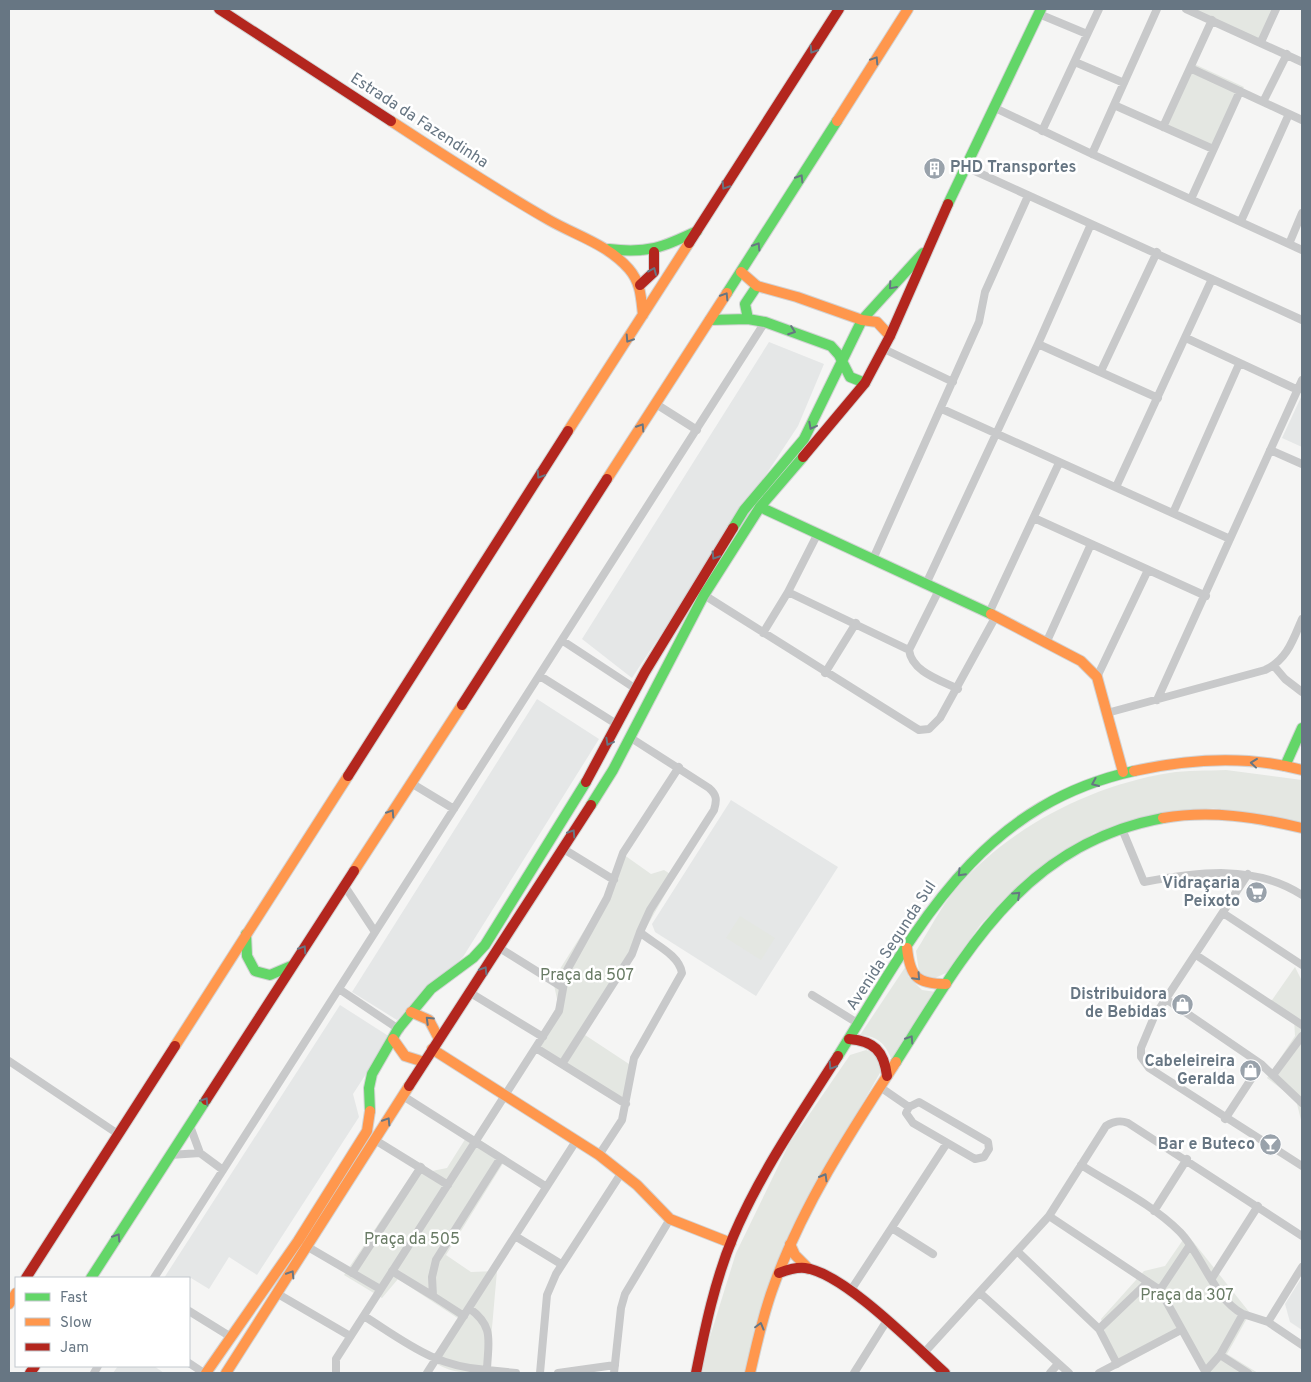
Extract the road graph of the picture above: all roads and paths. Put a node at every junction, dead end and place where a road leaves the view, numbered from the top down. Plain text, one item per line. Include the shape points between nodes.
1 (219, 9) edge
2 (839, 9) edge
3 (908, 9) edge
4 (1099, 9) edge
5 (1157, 9) edge
6 (1186, 9) edge
7 (1276, 9) edge
8 (1040, 11) edge
9 (1212, 20) junction
10 (1087, 34) junction
11 (1261, 42) junction
12 (1287, 54) junction
13 (1076, 62) junction
14 (1302, 62) edge
15 (1190, 68) junction
16 (1124, 83) junction
17 (1240, 91) junction
18 (1263, 102) junction
19 (1114, 105) junction
20 (994, 107) junction
21 (1289, 114) junction
22 (1302, 120) edge
23 (1164, 128) junction
24 (1042, 131) junction
25 (1213, 149) junction
26 (1092, 154) junction
27 (966, 167) junction
28 (1028, 196) junction
29 (1191, 199) junction
30 (1302, 213) edge
31 (1241, 221) junction
32 (1091, 224) junction
33 (697, 231) junction
34 (1289, 244) junction
35 (608, 249) junction
36 (1302, 250) edge
37 (926, 251) junction
38 (654, 252) junction
39 (1157, 252) junction
40 (741, 272) junction
41 (1212, 279) junction
42 (640, 285) junction
43 (757, 286) junction
44 (643, 316) junction
45 (748, 319) junction
46 (710, 320) junction
47 (862, 320) junction
48 (1302, 320) edge
49 (765, 322) junction
50 (890, 336) junction
51 (1186, 338) junction
52 (1038, 344) junction
53 (884, 349) junction
54 (1239, 364) junction
55 (842, 365) junction
56 (1101, 371) junction
57 (1302, 380) edge
58 (953, 382) junction
59 (865, 383) junction
60 (1298, 390) junction
61 (1158, 398) junction
62 (656, 404) junction
63 (942, 409) junction
64 (697, 430) junction
65 (997, 434) junction
66 (1270, 450) junction
67 (1059, 463) junction
68 (1302, 464) edge
69 (1116, 487) junction
70 (760, 507) junction
71 (1173, 513) junction
72 (1034, 518) junction
73 (817, 535) junction
74 (1230, 539) junction
75 (1091, 544) junction
76 (873, 559) junction
77 (1148, 570) junction
78 (926, 584) junction
79 (939, 590) junction
80 (788, 592) junction
81 (704, 595) junction
82 (1206, 596) junction
83 (993, 615) junction
84 (1302, 619) edge
85 (856, 623) junction
86 (763, 633) junction
87 (1047, 641) junction
88 (563, 642) junction
89 (909, 650) junction
90 (1274, 666) junction
91 (645, 672) junction
92 (825, 673) junction
93 (540, 676) junction
94 (1097, 677) junction
95 (661, 678) junction
96 (636, 689) junction
97 (958, 689) junction
98 (1302, 692) edge
99 (1157, 700) junction
100 (1107, 713) junction
101 (618, 725) junction
102 (1302, 728) edge
103 (631, 738) junction
104 (598, 762) junction
105 (1284, 766) junction
106 (1301, 767) edge
107 (679, 768) junction
108 (613, 770) junction
109 (1123, 772) junction
110 (411, 782) junction
111 (454, 809) junction
112 (1302, 828) edge
113 (1122, 829) junction
114 (562, 848) junction
115 (1248, 874) junction
116 (614, 880) junction
117 (344, 885) junction
118 (1302, 894) edge
119 (1223, 913) junction
120 (375, 932) junction
121 (640, 932) junction
122 (246, 934) junction
123 (498, 947) junction
124 (907, 948) junction
125 (1196, 955) junction
126 (293, 965) junction
127 (1302, 965) edge
128 (946, 984) junction
129 (562, 987) junction
130 (338, 989) junction
131 (470, 992) junction
132 (812, 995) dead end
133 (1166, 999) junction
134 (411, 1012) junction
135 (859, 1024) junction
136 (1302, 1025) edge
137 (400, 1030) junction
138 (1302, 1036) edge
139 (543, 1037) junction
140 (439, 1039) junction
141 (849, 1039) junction
142 (394, 1040) junction
143 (536, 1048) junction
144 (432, 1049) junction
145 (9, 1061) edge
146 (424, 1062) junction
147 (562, 1064) junction
148 (1261, 1064) junction
149 (1273, 1075) junction
150 (887, 1076) junction
151 (880, 1087) junction
152 (504, 1095) junction
153 (403, 1096) junction
154 (1302, 1103) edge
155 (626, 1104) junction
156 (909, 1107) junction
157 (1226, 1119) junction
158 (190, 1125) junction
159 (118, 1134) junction
160 (375, 1140) junction
161 (576, 1141) junction
162 (475, 1142) junction
163 (947, 1143) junction
164 (200, 1153) junction
165 (170, 1155) junction
166 (599, 1155) junction
167 (500, 1159) junction
168 (1186, 1159) junction
169 (1081, 1165) junction
170 (1302, 1166) edge
171 (421, 1167) junction
172 (224, 1170) junction
173 (622, 1172) junction
174 (448, 1185) junction
175 (545, 1186) junction
176 (1258, 1206) junction
177 (1154, 1211) junction
178 (1049, 1216) junction
179 (670, 1219) junction
180 (892, 1228) junction
181 (515, 1236) junction
182 (1302, 1236) edge
183 (731, 1243) junction
184 (790, 1244) junction
185 (1190, 1245) junction
186 (308, 1247) junction
187 (1018, 1252) junction
188 (933, 1254) dead end
189 (561, 1264) junction
190 (1302, 1267) edge
191 (809, 1269) junction
192 (392, 1271) junction
193 (779, 1273) junction
194 (352, 1274) junction
195 (27, 1277) edge
196 (92, 1277) edge
197 (155, 1277) edge
198 (1212, 1278) junction
199 (1148, 1282) junction
200 (380, 1289) junction
201 (851, 1290) junction
202 (1160, 1290) junction
203 (980, 1293) junction
204 (278, 1294) junction
205 (433, 1296) junction
206 (469, 1308) junction
207 (190, 1312) edge
208 (1243, 1314) junction
209 (364, 1316) junction
210 (464, 1316) junction
211 (241, 1321) junction
212 (886, 1322) junction
213 (1268, 1322) junction
214 (1099, 1329) junction
215 (1182, 1330) junction
216 (254, 1331) junction
217 (350, 1336) junction
218 (231, 1337) junction
219 (1302, 1345) edge
220 (923, 1354) junction
221 (1220, 1356) junction
222 (434, 1360) junction
223 (190, 1364) edge
224 (1058, 1364) junction
225 (1117, 1364) junction
226 (614, 1369) edge
227 (487, 1370) junction
228 (1206, 1372) edge
229 (205, 1373) edge
230 (226, 1373) edge
231 (336, 1373) edge
232 (427, 1373) edge
233 (516, 1373) edge
234 (540, 1373) edge
235 (558, 1373) edge
236 (696, 1373) edge
237 (750, 1373) edge
238 (854, 1373) edge
239 (944, 1373) edge
240 (1050, 1373) edge
241 (1070, 1373) edge
242 (1099, 1373) edge
243 (1248, 1373) edge

1 - 35 main road, Estrada da Fazendinha via 482,180 551,221
2 -> 33 main road
40 -> 3 main road
4 - 10 street
5 - 16 street
6 - 9 street
7 - 11 street
8 - 10 street
8 - 20 main road
9 - 11 street
9 - 15 street
10 - 13 street
11 - 12 street
12 - 14 street
12 - 18 street
13 - 16 street
13 - 24 street
15 - 17 street
15 - 23 street
16 - 19 street
17 - 18 street
17 - 25 street
18 - 21 street
19 - 23 street
19 - 26 street
20 - 24 street
20 - 27 main road
21 - 22 street
21 - 31 street
23 - 25 street
24 - 26 street
25 - 29 street
26 - 29 street
27 - 28 street
27 - 37 main road
28 - 32 street
28 - 58 street via 985,292 979,322
29 - 31 street
30 - 34 street
31 - 34 street
32 - 39 street
32 - 52 street
33 - 38 main road, Estrada da Fazendinha
33 - 44 main road
34 - 36 street
35 - 38 main road, Estrada da Fazendinha
35 - 42 main road, Estrada da Fazendinha
37 -> 47 main road
37 - 50 main road
42 -> 38 main road via 655,272
39 - 41 street
39 - 56 street
40 - 43 main road
46 -> 40 main road
41 - 48 street
41 - 51 street
42 - 44 main road
43 - 45 main road via 746,304
43 - 47 main road
44 -> 122 main road
45 - 46 main road
45 - 49 main road
46 - 62 main road
47 - 50 main road via 876,322
47 - 55 main road
49 -> 55 main road via 835,348
49 - 64 street
50 - 53 main road
51 - 54 street
51 - 61 street
52 - 56 street
52 - 65 street
53 - 58 street
53 - 59 main road
54 - 60 street
54 - 71 street
55 - 59 main road via 849,377
55 -> 91 main road via 804,439 748,503
56 - 61 street
57 - 60 street
58 - 63 street
59 - 70 main road
60 - 66 street
61 - 69 street
62 - 64 street
110 -> 62 main road
63 - 65 street
63 - 76 street
64 - 88 street
65 - 67 street
65 - 78 street
66 - 68 street
66 - 74 street
67 - 69 street
67 - 72 street
69 - 71 street
70 - 73 main road
70 - 81 main road
71 - 74 street
72 - 75 street
72 - 83 street
73 - 76 main road
73 - 80 street
74 - 82 street
75 - 77 street
75 - 87 street
76 - 78 main road
77 - 82 street
77 - 94 street
78 - 79 main road
79 - 83 main road
79 - 89 street
80 - 85 street
80 - 86 street
81 - 86 street
81 - 95 main road
82 - 99 street
83 - 87 main road
83 - 97 street
84 - 90 street via 1287,652
85 - 89 street
85 - 92 street
86 - 92 street
87 - 94 main road via 1081,661
88 - 93 street
88 - 96 street
89 - 97 street via 916,666
90 - 98 street
90 - 99 street
91 - 95 main road
91 - 96 main road
92 - 97 street via 924,731 935,725
93 - 101 street
93 - 111 street
94 - 100 main road
95 - 103 main road
96 - 101 main road
99 - 100 street
100 - 109 main road
101 -> 104 main road
102 - 105 main road
103 - 107 street
103 - 108 main road
104 - 108 main road
104 - 134 main road via 479,953 432,988
105 - 106 main road, Avenida Segunda Sul
105 -> 109 main road, Avenida Segunda Sul via 1218,760 1171,763
107 - 116 street via 628,842
107 - 121 street via 713,792 716,804 650,910
114 -> 108 main road
109 -> 124 main road, Avenida Segunda Sul via 1046,804 996,839 952,882
110 - 111 street
117 -> 110 main road
111 - 120 street
112 - 113 main road via 1223,813 1153,820
113 - 115 street via 1144,882 1215,872
128 -> 113 main road via 991,920 1036,877 1068,854
114 - 116 street
114 - 123 main road
115 - 118 street via 1283,884
115 - 119 street
116 - 129 street via 571,960
117 - 120 street
126 -> 117 main road
119 - 125 street
119 - 127 street
120 - 130 street
121 - 147 street via 632,954
121 - 155 street via 675,958 682,973 634,1058
122 - 126 main road via 246,960 257,971 277,975
122 - 159 main road
123 - 129 street
131 -> 123 main road
124 -> 128 main road via 910,969 917,979 922,983
124 - 135 main road, Avenida Segunda Sul
125 - 133 street
125 - 136 street
158 -> 126 main road
150 -> 128 main road
129 - 139 street via 559,1011
130 - 137 street
130 - 172 street
131 - 139 street
131 - 140 main road
132 - 135 street
133 - 148 street
133 - 157 street via 1141,1048 1145,1064
134 - 137 main road
140 -> 134 main road via 434,1024 427,1016
135 - 141 main road, Avenida Segunda Sul
137 - 142 main road
138 - 149 street
139 - 143 street
140 - 144 main road
141 - 150 main road via 864,1039 874,1044 882,1053
141 -> 183 main road, Avenida Segunda Sul via 785,1140
142 - 146 main road via 402,1055
142 - 211 main road via 371,1078 371,1119 367,1131 298,1241
143 - 147 street
143 - 152 street
144 - 146 main road
144 - 152 main road
145 - 159 street
146 - 153 main road
147 - 155 street
148 - 149 street
148 - 157 street
149 - 154 street
150 - 151 main road
151 - 156 street
184 -> 151 main road via 806,1208
152 - 161 main road
152 - 162 street
160 -> 153 main road
153 - 162 street
155 - 166 street via 620,1124
156 - 163 street via 906,1114 913,1123
156 - 163 street via 914,1103 926,1104 984,1139 989,1149 984,1157 975,1159
157 - 170 street
158 - 164 street
158 - 165 main road
159 - 195 main road
160 - 171 street
160 - 186 main road
161 - 166 main road
161 - 175 street
162 - 167 street
162 - 174 street
163 - 180 street
164 - 165 street
164 - 172 street
196 -> 165 main road
166 - 173 main road
167 - 175 street
167 - 205 street via 436,1260 432,1277
168 - 169 street via 1122,1121 1106,1126
168 - 176 street
168 - 177 street
169 - 177 street
169 - 178 street
171 - 174 street
171 - 194 street
172 - 197 street
173 - 179 main road
173 - 189 street
174 - 192 street
175 - 181 street
176 - 182 street
176 - 198 street
177 - 185 street via 1179,1231
178 - 187 street
178 - 199 street
179 - 183 main road
179 - 226 street via 625,1294
180 - 188 street
180 - 201 street
181 - 189 street
181 - 206 street
183 - 236 main road, Avenida Segunda Sul via 702,1339
184 - 191 main road
184 - 193 main road
185 - 198 street
185 - 202 street
186 - 194 street
204 -> 186 main road
187 - 203 street
187 - 214 street
189 - 234 street via 547,1295
190 - 213 street
191 - 193 main road via 796,1268
191 - 201 main road
192 - 200 street
192 - 205 street
237 -> 193 main road via 765,1308
194 - 200 street
198 - 208 street via 1228,1303
199 - 202 street
199 - 214 street
200 - 209 street
201 - 212 main road
202 - 215 street
203 - 220 street
203 - 224 street
204 - 216 main road
204 - 217 street
205 - 210 street
206 - 210 street
206 - 227 street via 487,1328
207 - 218 street
208 - 213 street
208 - 221 street
209 - 217 street
209 - 222 street
210 - 222 street
211 - 216 main road
211 - 218 main road
212 - 220 main road
212 - 238 street
213 - 219 street
214 - 225 street
215 - 225 street
215 - 228 street
216 - 230 main road
217 - 231 street via 336,1359
218 - 229 main road
220 - 239 main road
221 - 228 street
221 - 243 street
222 - 227 street via 460,1368
222 - 232 street
223 - 229 street
224 - 240 street
224 - 241 street
225 - 242 street
226 - 235 street
227 - 233 street

